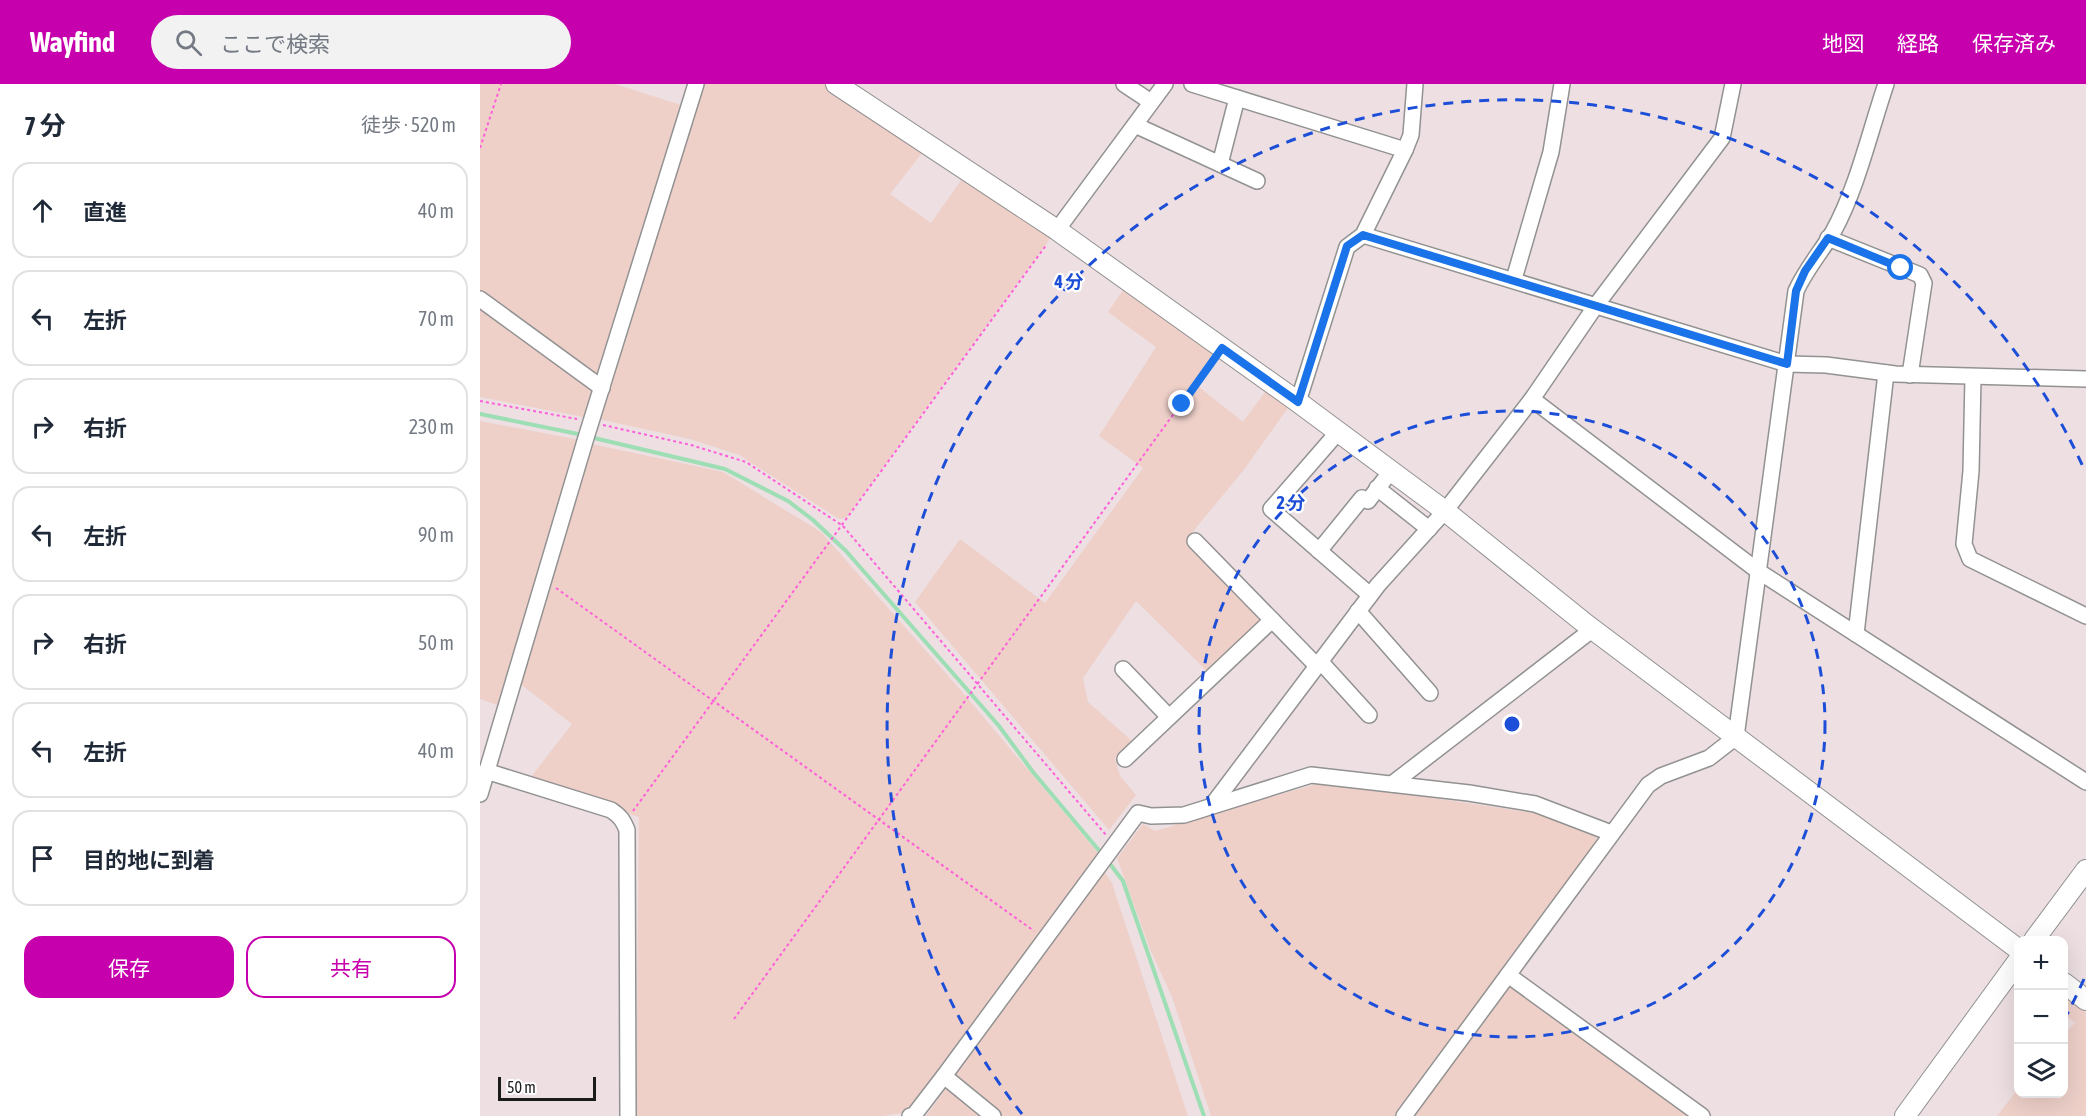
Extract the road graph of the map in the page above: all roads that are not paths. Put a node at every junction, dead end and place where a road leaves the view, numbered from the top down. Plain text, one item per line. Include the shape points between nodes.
1 (696, 84) edge
2 (837, 84) edge
3 (1124, 84) edge
4 (1165, 84) edge
5 (1192, 84) edge
6 (1415, 84) edge
7 (1562, 84) edge
8 (1733, 84) edge
9 (1886, 84) edge
10 (1237, 98) junction
11 (1151, 102) junction
12 (1135, 124) junction
13 (1405, 150) junction
14 (1220, 164) junction
15 (1257, 181) dead end
16 (1057, 230) junction
17 (1363, 235) junction
18 (1828, 238) junction
19 (1515, 279) junction
20 (480, 300) edge
21 (1597, 304) junction
22 (1787, 364) junction
23 (1886, 373) junction
24 (1910, 375) junction
25 (1973, 378) junction
26 (2086, 379) edge
27 (602, 388) junction
28 (1532, 399) junction
29 (1298, 402) junction
30 (1338, 432) junction
31 (1391, 471) junction
32 (1377, 488) junction
33 (1445, 511) junction
34 (1429, 529) junction
35 (1195, 542) dead end
36 (1319, 551) junction
37 (1758, 571) junction
38 (1370, 595) junction
39 (1358, 611) junction
40 (2086, 616) edge
41 (1272, 620) junction
42 (1593, 629) junction
43 (1856, 634) junction
44 (1318, 663) junction
45 (1123, 669) dead end
46 (1430, 693) dead end
47 (1369, 716) dead end
48 (1169, 717) junction
49 (1736, 737) junction
50 (1125, 759) dead end
51 (486, 771) junction
52 (2086, 782) edge
53 (1392, 784) junction
54 (480, 792) edge
55 (1213, 804) junction
56 (1611, 833) junction
57 (2086, 870) edge
58 (2037, 936) edge
59 (2014, 945) edge
60 (2014, 968) edge
61 (1508, 975) junction
62 (2068, 986) edge
63 (2086, 1000) edge
64 (944, 1076) junction
65 (628, 1116) edge
66 (910, 1116) edge
67 (993, 1116) edge
68 (1404, 1116) edge
69 (1702, 1116) edge
70 (1905, 1116) edge

1 - 27 street
2 - 16 street
3 - 11 street
4 - 11 street
5 - 10 street
6 - 13 street via 1411,135
7 - 19 street via 1551,152
8 - 21 street via 1722,138
9 - 18 street via 1846,202
10 - 13 street
10 - 14 street
11 - 12 street
12 - 14 street
12 - 16 street
13 - 17 street
14 - 15 street
16 - 29 street
17 - 19 street
17 - 29 street via 1347,246
18 - 22 street via 1796,291
18 - 24 street via 1920,275 1924,283
19 - 21 street
20 - 27 street
21 - 22 street
21 - 28 street
22 - 23 street
22 - 37 street
23 - 24 street
23 - 43 street
24 - 25 street
25 - 26 street
25 - 40 street via 1971,471 1964,544 1970,559
27 - 51 street
28 - 33 street
28 - 37 street
29 - 30 street
30 - 31 street
30 - 36 street via 1271,509
31 - 32 street
31 - 33 street
32 - 34 street
32 - 36 street via 1368,501 1362,498
33 - 34 street
33 - 42 street
34 - 38 street
35 - 41 street
36 - 38 street
37 - 43 street
37 - 49 street
38 - 39 street
39 - 44 street
39 - 46 street
41 - 44 street
41 - 48 street
42 - 49 street
42 - 53 street
43 - 52 street
44 - 47 street
44 - 55 street
45 - 48 street
48 - 50 street
49 - 56 street via 1709,758 1647,785
49 - 59 street
51 - 54 street
51 - 65 street via 611,810 625,824
53 - 55 street via 1311,775
53 - 56 street via 1535,804
55 - 64 street via 1184,815 1138,813
56 - 61 street
57 - 58 street
60 - 70 street
61 - 68 street
61 - 69 street
62 - 63 street
64 - 66 street
64 - 67 street

